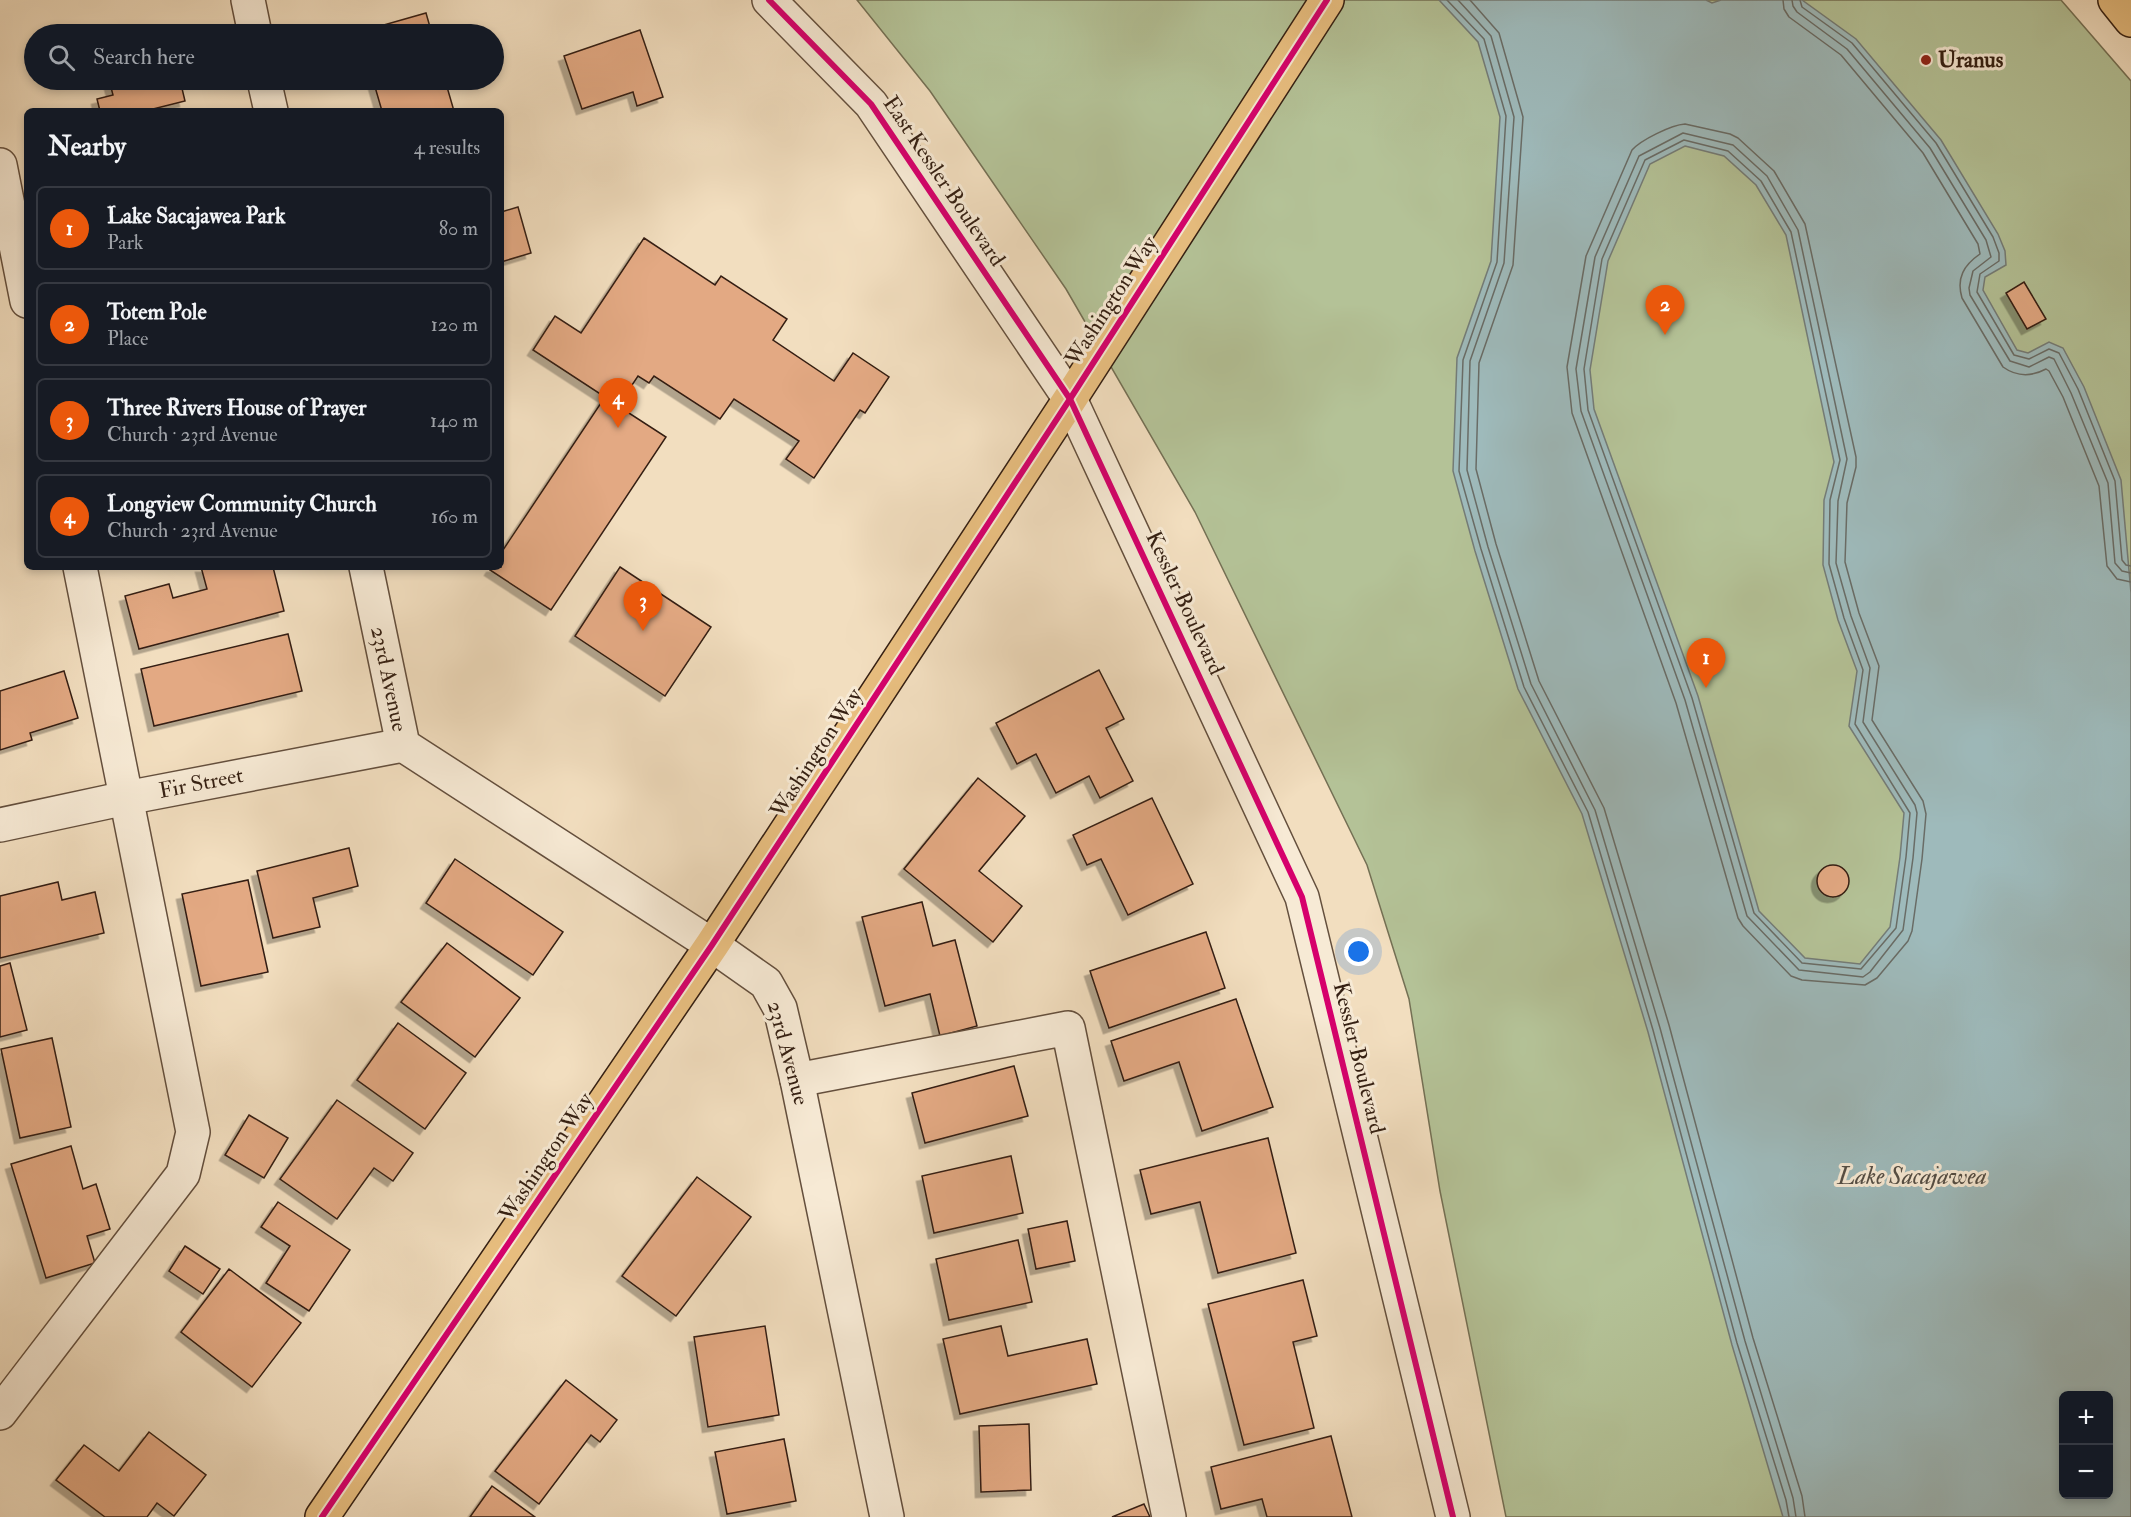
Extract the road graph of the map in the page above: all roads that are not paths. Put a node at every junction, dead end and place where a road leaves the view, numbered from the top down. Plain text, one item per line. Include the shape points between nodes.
1 (248, 0) edge
2 (769, 0) edge
3 (2115, 0) edge
4 (1321, 8) edge
5 (2131, 20) edge
6 (253, 24) edge
7 (266, 90) edge
8 (270, 108) edge
9 (0, 165) edge
10 (24, 286) edge
11 (1070, 399) junction
12 (81, 570) edge
13 (367, 570) edge
14 (403, 746) junction
15 (126, 798) junction
16 (0, 825) edge
17 (712, 945) junction
18 (797, 1080) junction
19 (0, 1413) edge
20 (322, 1517) edge
21 (887, 1517) edge
22 (1169, 1517) edge
23 (1453, 1517) edge

1 - 6 street
2 - 11 street, East Kessler Boulevard via 871,104
3 - 5 main road
4 - 11 main road, Washington Way
7 - 8 street
9 - 10 street
11 - 17 main road, Washington Way
11 - 23 street, Kessler Boulevard via 1302,897
12 - 15 street
13 - 14 street, 23rd Avenue
14 - 15 street, Fir Street
14 - 17 street, 23rd Avenue
15 - 16 street, Fir Street
15 - 19 street via 193,1132 183,1174
17 - 18 street, 23rd Avenue via 766,983 780,1008
17 - 20 main road, Washington Way
18 - 21 street, 23rd Avenue
18 - 22 street via 1068,1028

